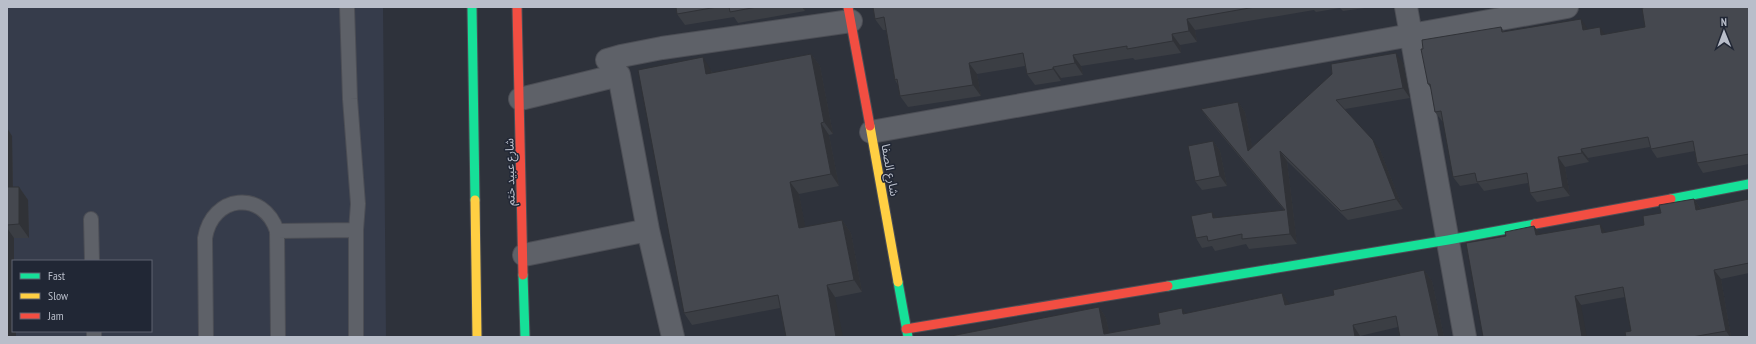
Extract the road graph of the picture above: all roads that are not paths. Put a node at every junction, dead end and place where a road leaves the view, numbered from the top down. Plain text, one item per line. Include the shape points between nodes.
1 (346, 7) edge
2 (472, 7) edge
3 (517, 7) edge
4 (1406, 7) edge
5 (1567, 7) edge
6 (849, 14) edge
7 (1411, 34) junction
8 (618, 75) junction
9 (520, 99) junction
10 (871, 132) junction
11 (1749, 184) edge
12 (91, 219) dead end
13 (356, 230) junction
14 (648, 230) junction
15 (277, 232) junction
16 (1448, 240) junction
17 (524, 255) junction
18 (92, 260) edge
19 (907, 333) edge
20 (206, 337) edge
21 (278, 337) edge
22 (356, 337) edge
23 (477, 337) edge
24 (525, 337) edge
25 (673, 337) edge
26 (1465, 337) edge

1 - 13 lane via 358,204
2 - 23 street
3 - 9 street, شارع عبيد ختم
4 - 7 street
5 - 7 street
6 - 8 street via 607,60
6 - 10 street, شارع الصفا
7 - 10 street
7 - 16 street
8 - 9 street
8 - 14 street
9 - 17 street, شارع عبيد ختم
10 - 19 street, شارع الصفا
11 - 16 street
12 - 18 lane
13 - 15 lane
13 - 22 lane
14 - 17 street
14 - 25 street
15 - 20 lane via 268,213 249,203 228,205 211,218 205,238
15 - 21 lane
16 - 19 street
16 - 26 street
17 - 24 street, شارع عبيد ختم

